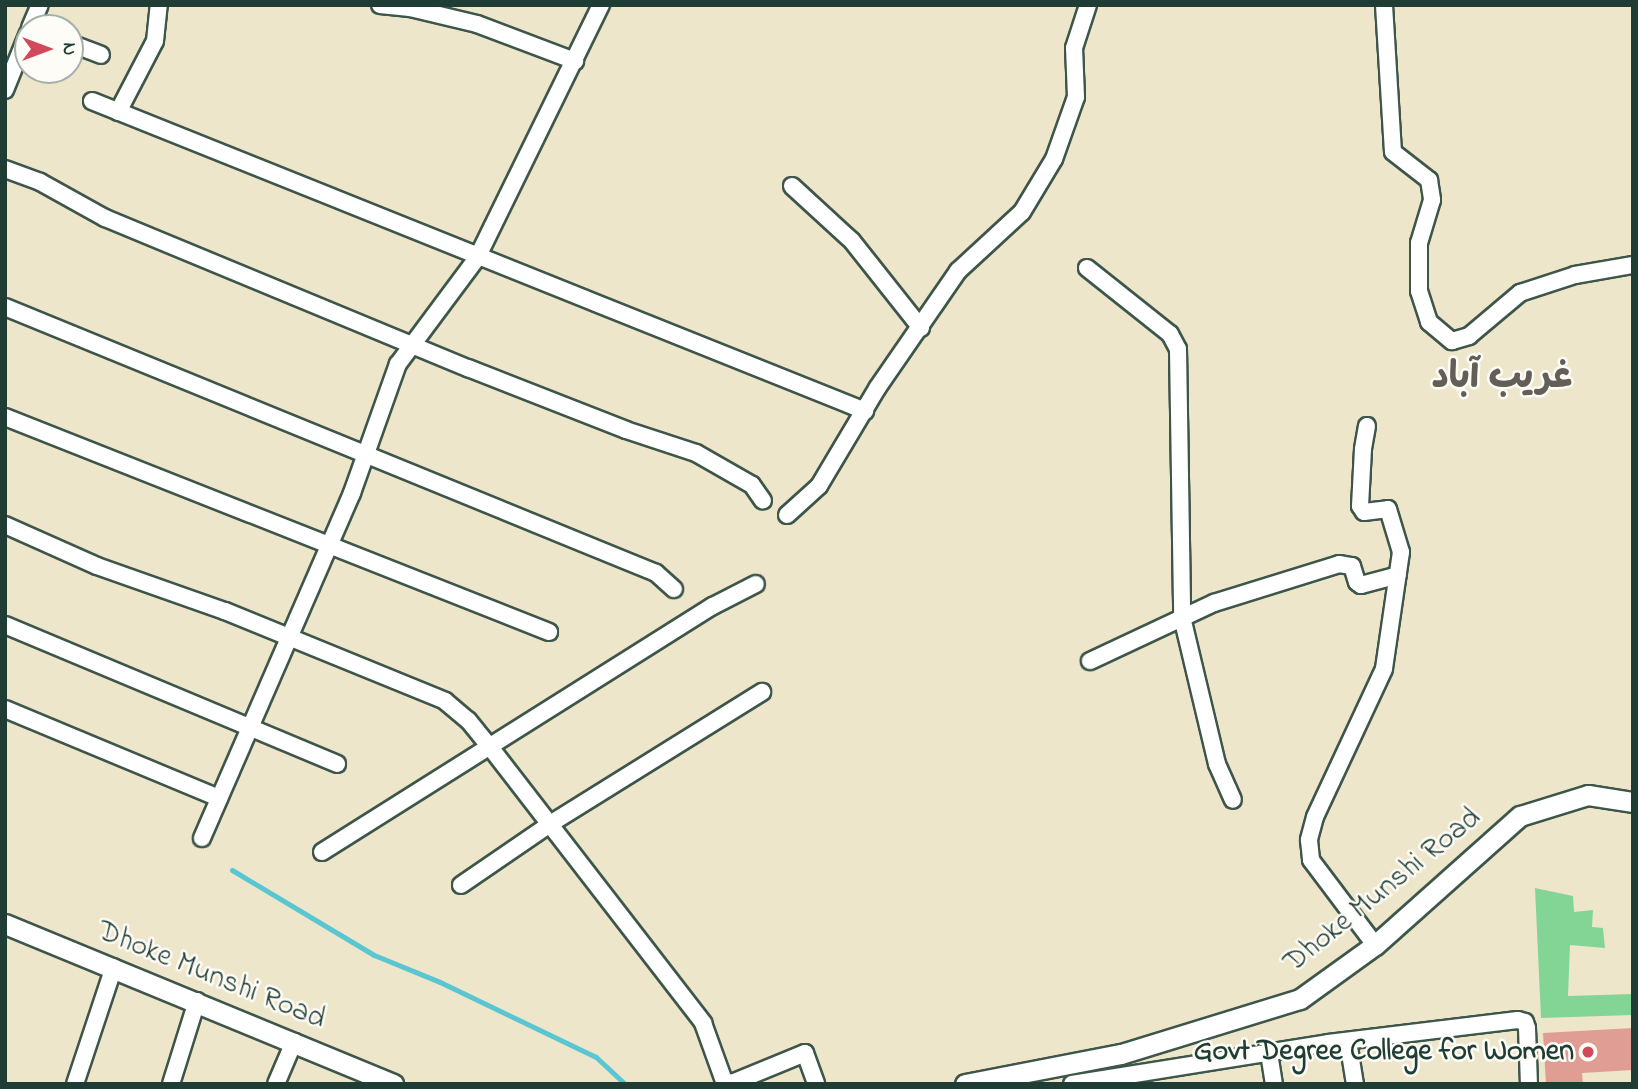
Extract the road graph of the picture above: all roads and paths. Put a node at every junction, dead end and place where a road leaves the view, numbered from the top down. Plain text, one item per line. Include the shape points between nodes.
1 (159, 5) edge
2 (380, 5) edge
3 (601, 5) edge
4 (1088, 5) edge
5 (1384, 5) edge
6 (84, 48) edge
7 (101, 55) dead end
8 (575, 61) junction
9 (14, 69) edge
10 (5, 90) edge
11 (92, 101) dead end
12 (118, 112) junction
13 (5, 169) edge
14 (792, 186) dead end
15 (477, 257) junction
16 (1633, 265) edge
17 (1087, 268) dead end
18 (5, 307) edge
19 (921, 328) junction
20 (412, 345) junction
21 (865, 411) junction
22 (5, 416) edge
23 (1367, 426) dead end
24 (366, 453) junction
25 (763, 501) dead end
26 (787, 515) dead end
27 (5, 525) edge
28 (329, 545) junction
29 (1398, 575) junction
30 (756, 584) dead end
31 (674, 589) dead end
32 (1182, 617) junction
33 (5, 625) edge
34 (549, 632) dead end
35 (289, 637) junction
36 (1090, 661) dead end
37 (762, 692) dead end
38 (5, 709) edge
39 (250, 727) junction
40 (490, 747) junction
41 (337, 764) dead end
42 (219, 798) junction
43 (1233, 800) dead end
44 (1633, 802) edge
45 (550, 824) junction
46 (202, 838) dead end
47 (322, 852) dead end
48 (461, 885) dead end
49 (5, 924) edge
50 (1375, 945) junction
51 (114, 967) junction
52 (197, 1002) junction
53 (1348, 1041) junction
54 (294, 1042) junction
55 (1269, 1053) junction
56 (389, 1083) edge
57 (75, 1084) edge
58 (171, 1084) edge
59 (276, 1084) edge
60 (816, 1084) edge
61 (965, 1084) edge
62 (1072, 1084) edge
63 (1274, 1084) edge
64 (1354, 1084) edge
65 (1529, 1084) edge

1 - 12 street via 155,41
2 - 8 street via 477,24
3 - 8 street
4 - 19 street via 1074,48 1076,97 1054,159 1022,212 958,271
5 - 16 street via 1392,152 1429,180 1432,200 1419,243 1419,291 1429,322 1452,341 1469,336 1520,293 1575,275
6 - 7 street
8 - 15 street
9 - 10 street
11 - 12 street
12 - 15 street
13 - 20 street via 40,182 105,218
14 - 19 street via 852,241
15 - 20 street
15 - 21 street
17 - 32 street via 1170,334 1178,349
18 - 24 street
19 - 21 street
20 - 24 street via 398,364
20 - 25 street via 696,453 752,485
21 - 26 street via 819,486
22 - 28 street
23 - 29 street via 1360,506 1364,512 1384,509 1392,514 1402,552
24 - 28 street
24 - 31 street via 656,573
27 - 35 street via 97,566
28 - 34 street
28 - 35 street
29 - 32 street via 1361,585 1352,566 1339,564
29 - 50 street via 1384,669 1315,817 1309,840 1311,860
30 - 40 street via 713,606
32 - 36 street
32 - 43 street via 1217,764
33 - 39 street
35 - 39 street
35 - 40 street via 445,701
37 - 45 street
38 - 42 street
39 - 41 street
39 - 42 street
40 - 45 street
40 - 47 street
42 - 46 street
44 - 50 street, Dhoke Munshi Road via 1588,795 1520,816
45 - 48 street
45 - 60 street via 703,1023 724,1080 732,1083 805,1053
49 - 51 street, Dhoke Munshi Road
50 - 61 street, Dhoke Munshi Road via 1300,999 1121,1054
51 - 52 street, Dhoke Munshi Road
51 - 57 street
52 - 54 street, Dhoke Munshi Road
52 - 58 street
53 - 55 street
53 - 64 street
53 - 65 street via 1525,1022
54 - 56 street, Dhoke Munshi Road
54 - 59 street
55 - 62 street
55 - 63 street

